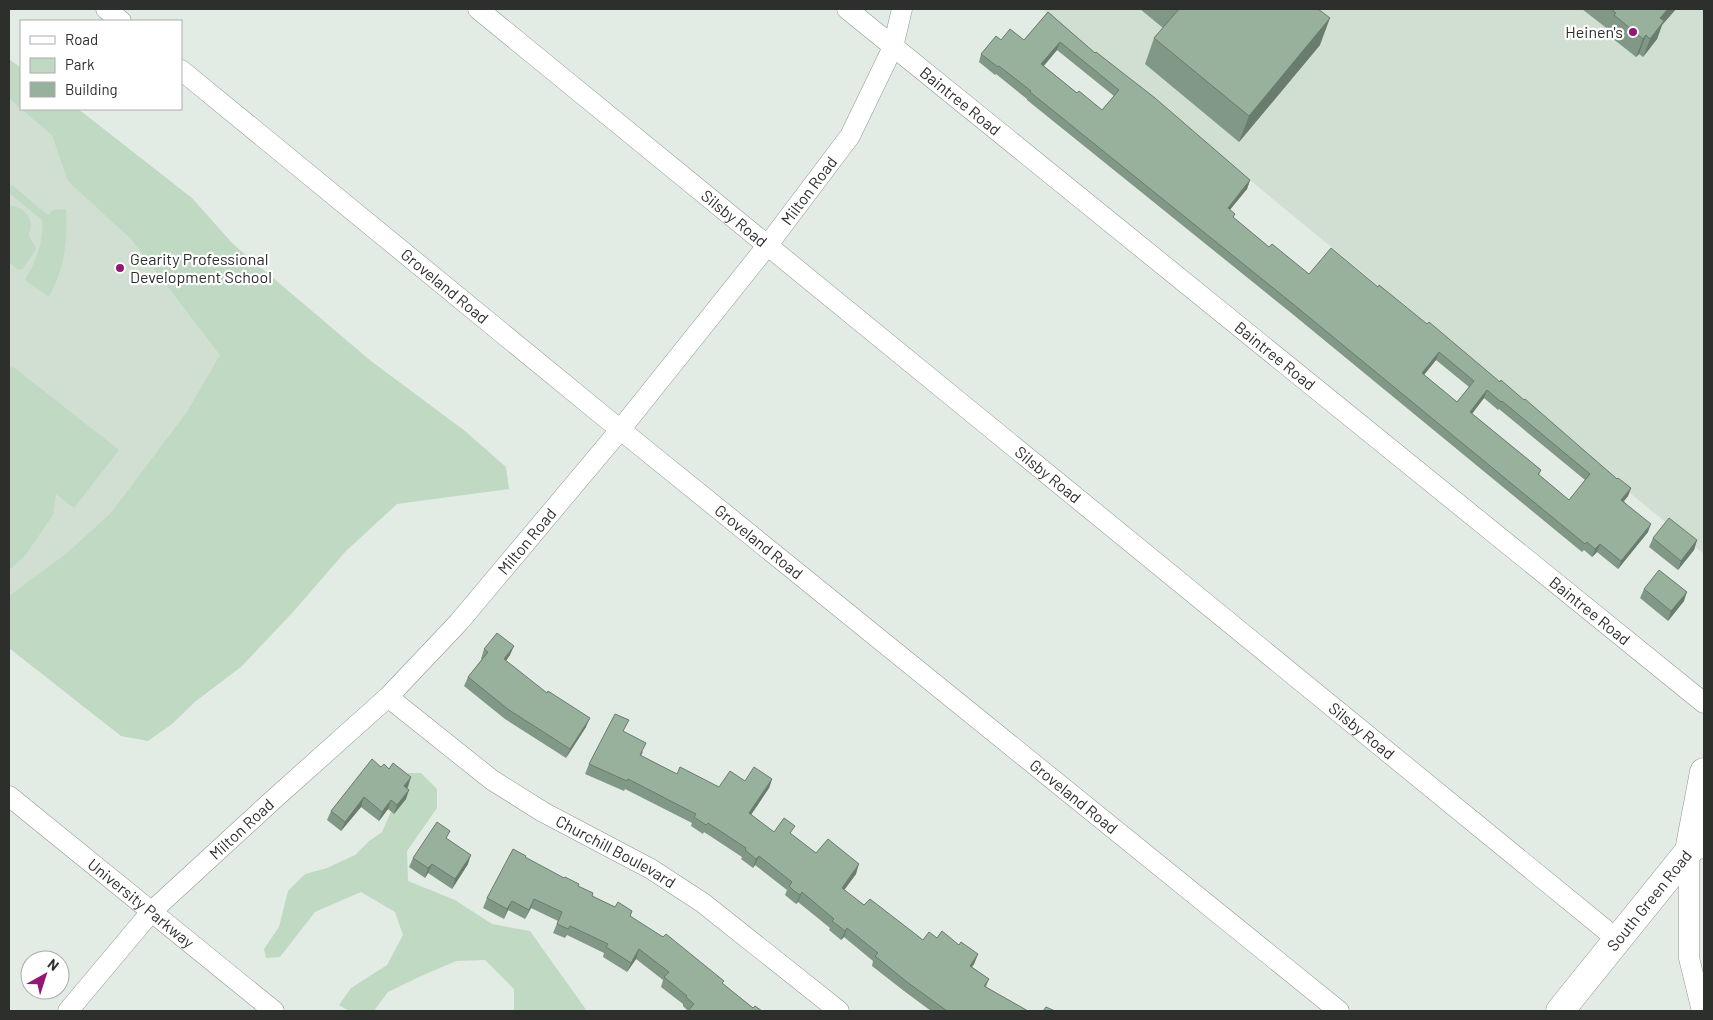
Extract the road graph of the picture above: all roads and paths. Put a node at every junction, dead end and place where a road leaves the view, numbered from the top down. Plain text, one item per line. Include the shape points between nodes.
1 (106, 9) edge
2 (478, 9) edge
3 (846, 9) edge
4 (902, 9) edge
5 (120, 20) edge
6 (893, 47) junction
7 (182, 71) edge
8 (767, 246) junction
9 (620, 430) junction
10 (388, 697) junction
11 (1704, 703) edge
12 (1704, 772) edge
13 (9, 796) edge
14 (1697, 849) edge
15 (151, 912) junction
16 (1618, 940) junction
17 (68, 1011) edge
18 (274, 1011) edge
19 (839, 1011) edge
20 (1339, 1011) edge
21 (1560, 1011) edge
22 (1702, 1011) edge

1 - 5 street
2 - 8 street, Silsby Road
3 - 6 street, Baintree Road
4 - 6 street, Milton Road
6 - 8 street, Milton Road via 850,136
6 - 11 street, Baintree Road
7 - 9 street, Groveland Road
8 - 9 street, Milton Road
8 - 16 street, Silsby Road
9 - 10 street, Milton Road via 458,622
9 - 20 street, Groveland Road
10 - 15 street, Milton Road
10 - 19 street, Churchill Boulevard via 506,790 679,886
12 - 14 main road, South Green Road
13 - 15 street, University Parkway
14 - 16 main road, South Green Road
14 - 22 street via 1689,958
15 - 17 street, Milton Road
15 - 18 street, University Parkway
16 - 21 main road, South Green Road

